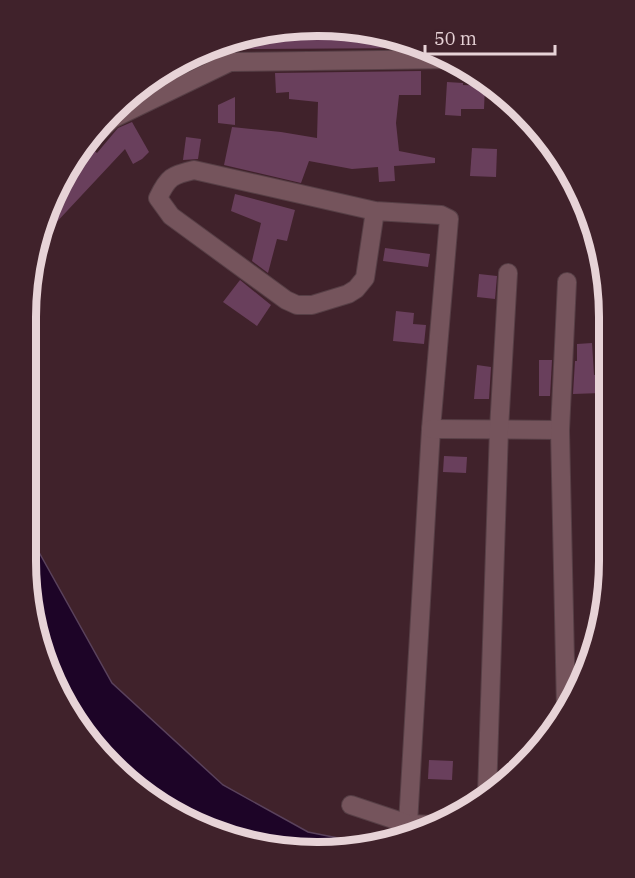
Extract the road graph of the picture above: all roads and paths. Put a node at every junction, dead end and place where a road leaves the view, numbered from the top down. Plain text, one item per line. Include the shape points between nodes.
1 (225, 52) edge
2 (420, 55) edge
3 (230, 62) junction
4 (127, 111) edge
5 (375, 211) junction
6 (508, 273) dead end
7 (567, 282) dead end
8 (431, 429) junction
9 (499, 429) junction
10 (560, 430) junction
11 (566, 693) edge
12 (487, 785) edge
13 (351, 805) dead end
14 (408, 824) junction
15 (416, 824) edge

1 - 3 street
2 - 3 street
3 - 4 street
5 - 5 street via 194,170 174,174 158,198 171,216 297,305 312,305 356,289 365,278
5 - 8 street via 441,215 449,219
6 - 9 street
7 - 10 street
8 - 9 street
8 - 14 street
9 - 10 street
9 - 12 street
10 - 11 street
13 - 14 street
14 - 15 street

